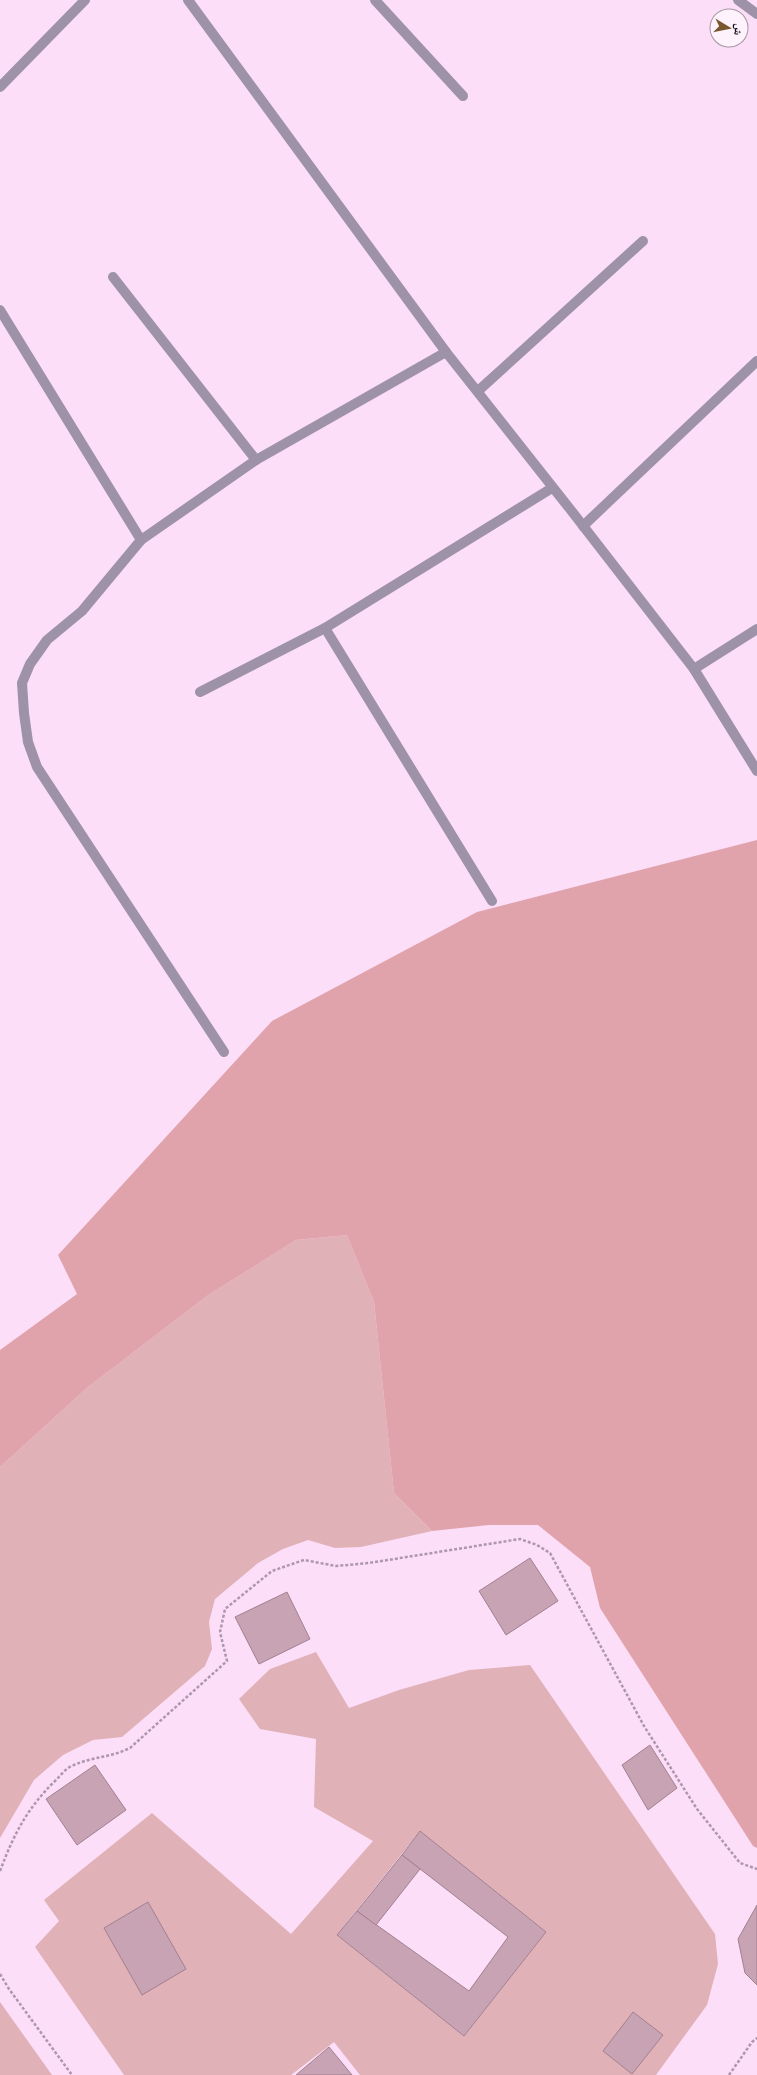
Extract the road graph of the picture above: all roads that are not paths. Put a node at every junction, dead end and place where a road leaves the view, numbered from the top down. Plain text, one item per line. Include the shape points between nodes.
1 (86, 0) edge
2 (188, 0) edge
3 (375, 0) edge
4 (738, 0) edge
5 (757, 14) edge
6 (0, 87) edge
7 (463, 96) dead end
8 (643, 241) dead end
9 (112, 277) dead end
10 (0, 310) edge
11 (446, 352) junction
12 (757, 361) edge
13 (478, 391) junction
14 (256, 460) junction
15 (552, 488) junction
16 (583, 526) junction
17 (140, 540) junction
18 (326, 628) junction
19 (757, 629) edge
20 (694, 669) junction
21 (200, 692) dead end
22 (757, 771) edge
23 (492, 901) dead end
24 (224, 1052) dead end

1 - 6 street
2 - 11 street
3 - 7 street
4 - 5 street
8 - 13 street
9 - 14 street
10 - 17 street
11 - 13 street
11 - 14 street
12 - 16 street
13 - 15 street
14 - 17 street
15 - 16 street
15 - 18 street
16 - 20 street
17 - 24 street via 82,611 48,640 30,664 22,683 26,728 36,767
18 - 21 street
18 - 23 street
19 - 20 street
20 - 22 street

